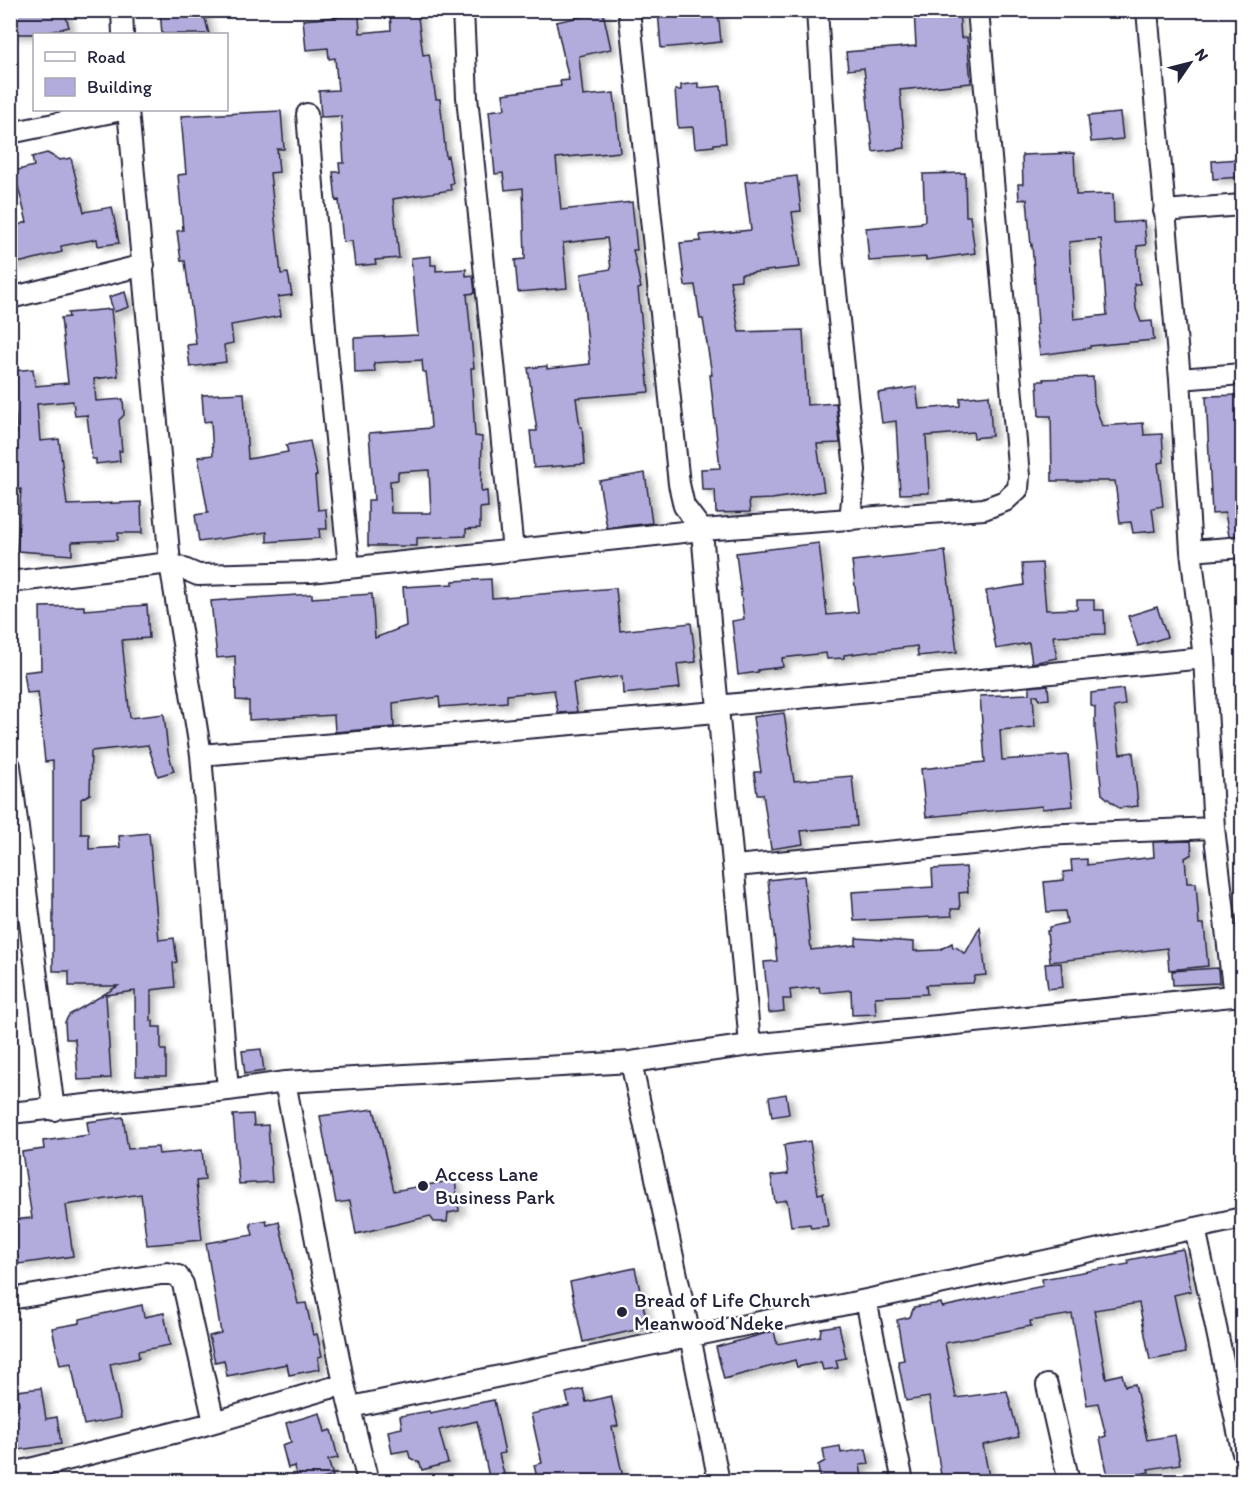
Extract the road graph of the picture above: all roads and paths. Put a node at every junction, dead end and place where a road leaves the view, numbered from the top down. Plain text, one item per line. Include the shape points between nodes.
1 (122, 10) edge
2 (464, 10) edge
3 (629, 10) edge
4 (817, 10) edge
5 (978, 10) edge
6 (1147, 10) edge
7 (123, 33) edge
8 (117, 111) edge
9 (128, 111) edge
10 (307, 114) dead end
11 (10, 133) edge
12 (1242, 205) edge
13 (1164, 211) junction
14 (144, 265) junction
15 (10, 298) edge
16 (1242, 374) edge
17 (1180, 379) junction
18 (850, 519) junction
19 (702, 530) junction
20 (1242, 547) edge
21 (513, 551) junction
22 (1191, 551) junction
23 (170, 563) junction
24 (349, 567) junction
25 (10, 582) edge
26 (1204, 658) junction
27 (717, 709) junction
28 (201, 755) junction
29 (10, 766) edge
30 (1214, 828) junction
31 (735, 867) junction
32 (1238, 996) edge
33 (750, 1045) junction
34 (631, 1062) junction
35 (285, 1082) junction
36 (228, 1090) junction
37 (54, 1110) junction
38 (10, 1113) edge
39 (1242, 1218) edge
40 (1195, 1228) junction
41 (10, 1299) edge
42 (866, 1300) junction
43 (690, 1336) junction
44 (344, 1384) junction
45 (1047, 1385) dead end
46 (351, 1407) junction
47 (214, 1422) junction
48 (1242, 1450) edge
49 (10, 1474) edge
50 (368, 1482) edge
51 (719, 1482) edge
52 (903, 1482) edge
53 (1069, 1482) edge

1 - 7 street
2 - 21 street via 467,97
3 - 19 street via 679,484 684,506
4 - 18 street via 833,264 855,470
5 - 18 street via 1018,489 1005,501 984,509
6 - 13 street
8 - 11 street
9 - 14 street
10 - 24 street
12 - 13 street
13 - 17 street
14 - 15 street
14 - 23 street
16 - 17 street
17 - 22 street
18 - 19 street
19 - 21 street
19 - 27 street
20 - 22 street
21 - 24 street
22 - 26 street
23 - 24 street via 198,574 310,572
23 - 25 street
23 - 28 street
26 - 27 street
26 - 30 street
27 - 28 street
27 - 31 street
28 - 36 street
29 - 37 street
30 - 31 street via 1041,835
30 - 32 street
31 - 33 street
32 - 33 street
33 - 34 street
34 - 35 street
34 - 43 street
35 - 36 street
35 - 44 street
36 - 37 street
37 - 38 street
39 - 40 street
40 - 42 street
40 - 48 street
41 - 47 street via 167,1273 178,1276
42 - 43 street
42 - 52 street
43 - 46 street
43 - 51 street
44 - 46 street
44 - 47 street
45 - 53 street
46 - 50 street
47 - 49 street

